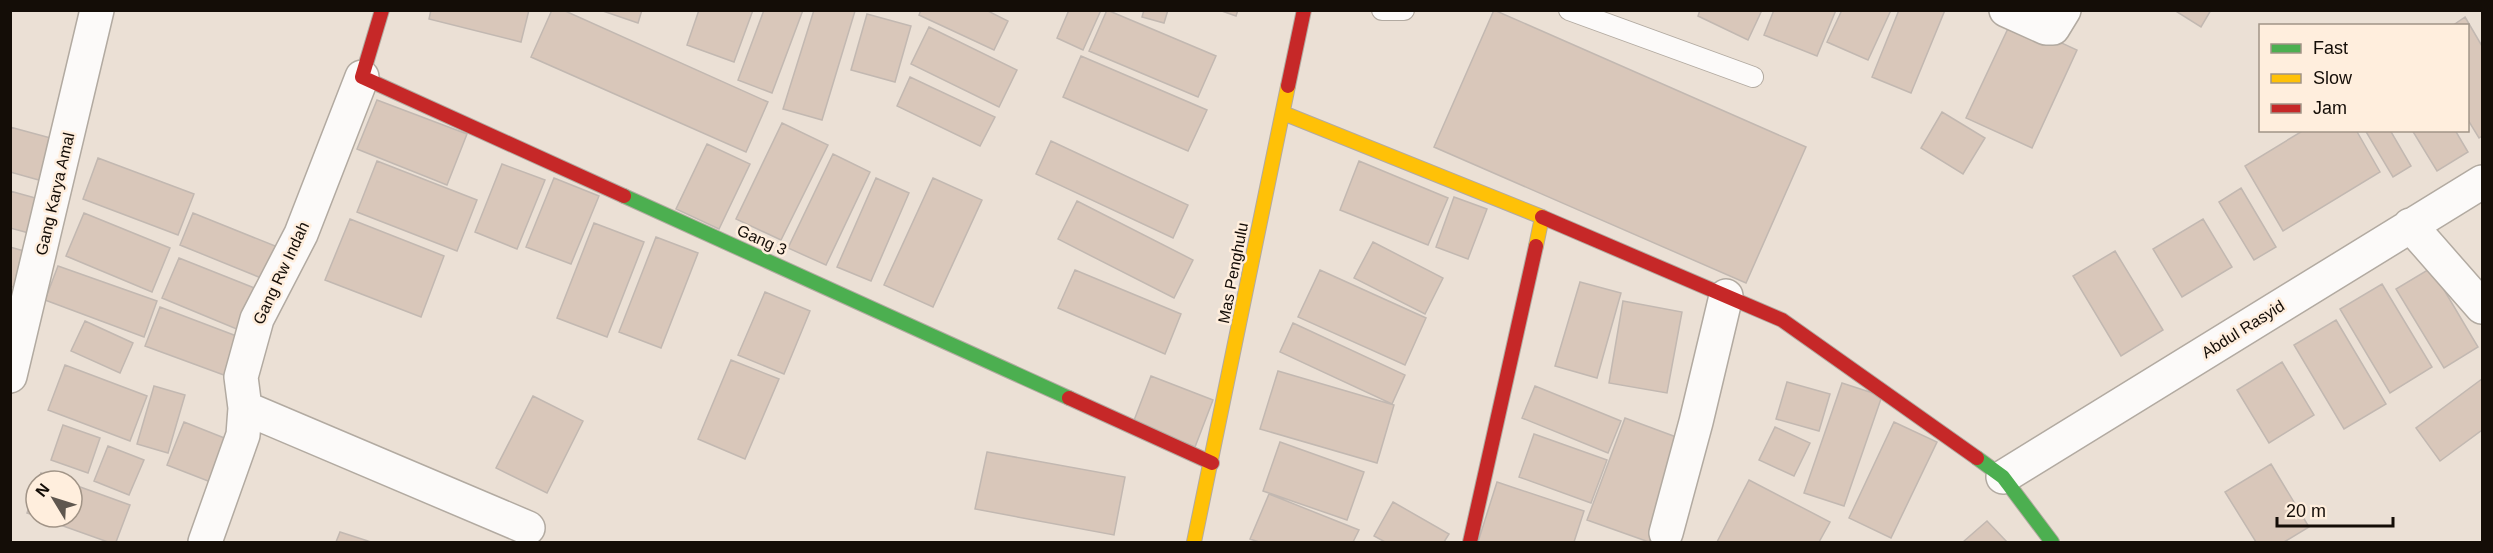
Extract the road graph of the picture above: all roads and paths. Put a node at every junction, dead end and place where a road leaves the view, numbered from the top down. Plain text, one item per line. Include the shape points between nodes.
1 (97, 10) edge
2 (382, 10) edge
3 (1305, 10) edge
4 (1382, 10) edge
5 (1404, 10) edge
6 (1569, 10) edge
7 (2007, 10) edge
8 (2064, 10) edge
9 (362, 77) junction
10 (1753, 77) dead end
11 (1282, 113) junction
12 (2482, 182) edge
13 (1542, 218) junction
14 (2410, 225) junction
15 (1726, 296) junction
16 (2482, 307) edge
17 (10, 376) edge
18 (245, 408) junction
19 (1212, 463) junction
20 (2003, 477) junction
21 (528, 528) dead end
22 (1666, 533) dead end
23 (1200, 540) edge
24 (205, 543) edge
25 (1470, 543) edge
26 (2052, 543) edge

1 - 17 street, Gang Karya Amal
2 - 9 street
3 - 11 street, Mas Penghulu
4 - 5 lane
6 - 10 lane
7 - 8 street via 2053,28
9 - 18 street, Gang Rw Indah via 301,234 257,319 241,377
9 - 19 street, Gang 3
11 - 13 street
11 - 19 street, Mas Penghulu
12 - 14 street, Abdul Rasyid
13 - 15 street
13 - 25 street
14 - 16 street
14 - 20 street, Abdul Rasyid
15 - 20 street via 1782,320
15 - 22 street
18 - 21 street
18 - 24 street, Gang Rw Indah via 243,435
19 - 23 street, Mas Penghulu
20 - 26 street

